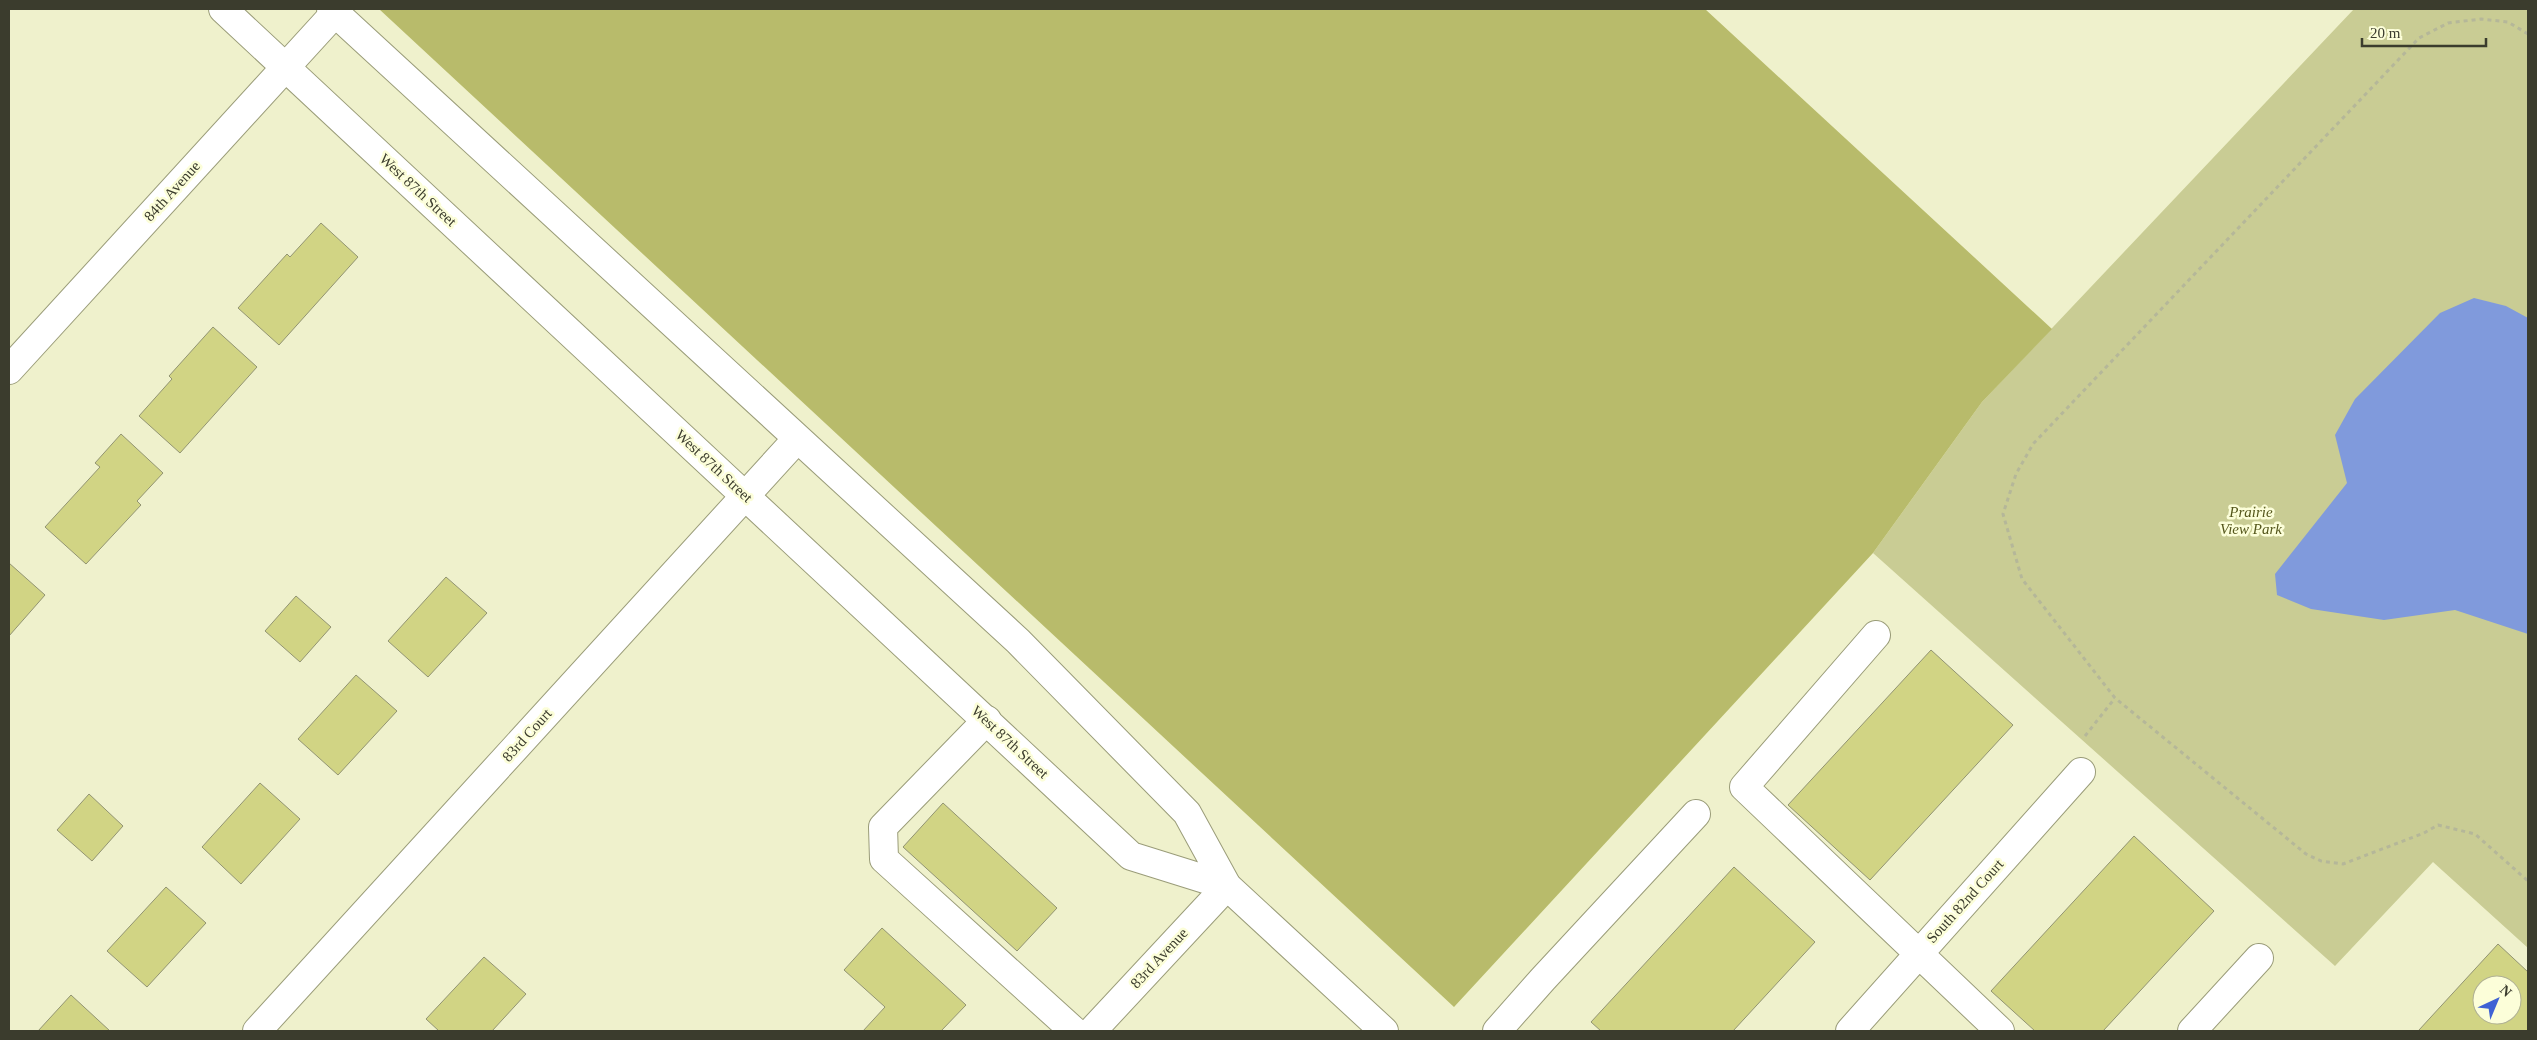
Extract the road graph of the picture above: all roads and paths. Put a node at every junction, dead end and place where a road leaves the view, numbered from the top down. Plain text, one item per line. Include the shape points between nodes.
1 (223, 9) edge
2 (333, 11) edge
3 (2528, 34) edge
4 (286, 67) junction
5 (9, 370) edge
6 (797, 439) junction
7 (745, 495) junction
8 (1876, 635) dead end
9 (2115, 698) junction
10 (986, 720) junction
11 (2081, 772) joint
12 (1696, 814) dead end
13 (2528, 881) edge
14 (1227, 886) junction
15 (1918, 955) junction
16 (2259, 958) dead end
17 (257, 1031) edge
18 (1074, 1031) edge
19 (1092, 1031) edge
20 (1384, 1031) edge
21 (1498, 1031) edge
22 (1850, 1031) edge
23 (2000, 1031) edge
24 (2192, 1031) edge

1 - 4 main road, West 87th Street
2 - 4 main road, 84th Avenue
2 - 6 main road, West 87th Street
3 - 9 path via 2508,22 2481,20 2448,24 2419,38 2033,444 2016,474 2003,514 2022,579
4 - 5 main road, 84th Avenue
4 - 7 main road, West 87th Street
6 - 7 main road, 83rd Court
6 - 14 main road, West 87th Street via 1018,641 1187,812
7 - 10 main road, West 87th Street
7 - 17 main road, 83rd Court
8 - 15 main road via 1744,788
9 - 11 path via 2079,743
9 - 13 path via 2306,854 2343,864 2438,825 2475,834
10 - 14 main road, West 87th Street via 1131,856
10 - 18 main road via 883,827 884,859
11 - 15 main road, South 82nd Court
12 - 21 main road
14 - 19 main road, 83rd Avenue
14 - 20 main road, West 87th Street
15 - 22 main road, South 82nd Court
15 - 23 main road
16 - 24 main road

